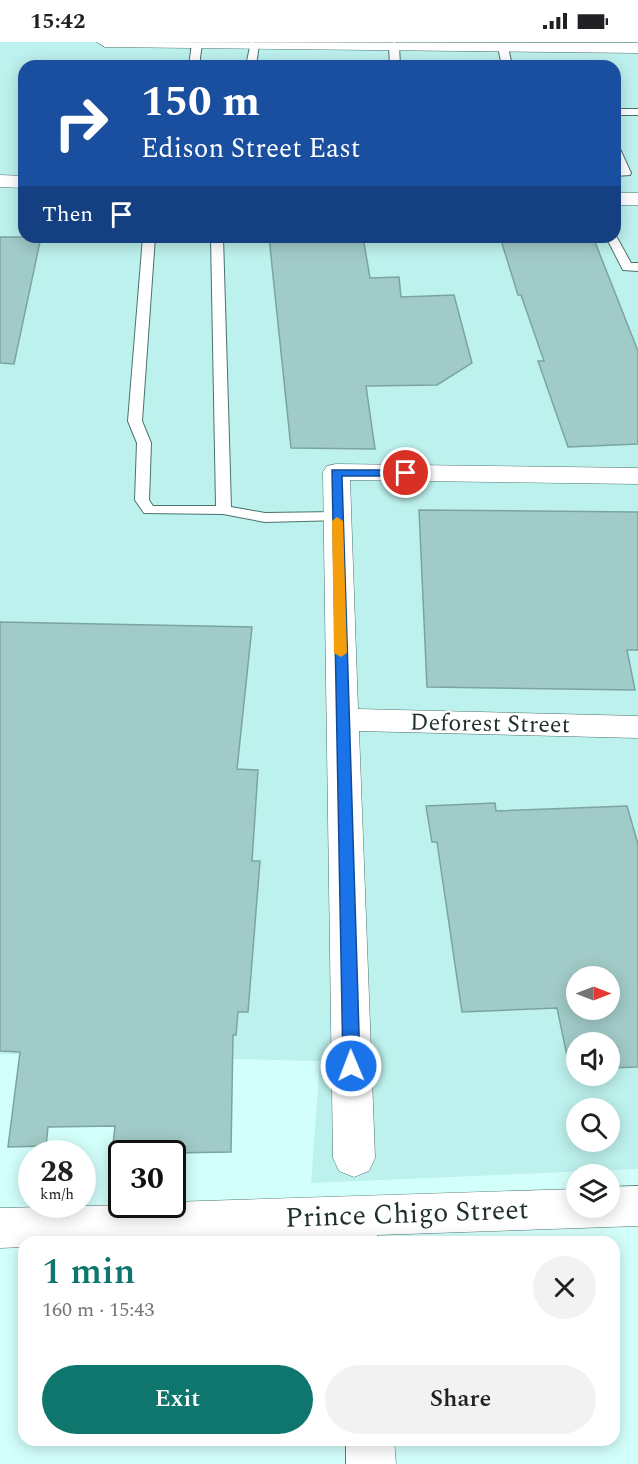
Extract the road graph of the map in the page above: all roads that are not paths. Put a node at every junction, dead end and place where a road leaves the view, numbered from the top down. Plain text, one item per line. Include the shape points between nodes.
1 (105, 42) edge
2 (197, 43) edge
3 (254, 44) junction
4 (394, 45) junction
5 (503, 46) junction
6 (638, 48) edge
7 (195, 60) edge
8 (252, 60) edge
9 (395, 60) edge
10 (506, 60) edge
11 (621, 111) edge
12 (638, 112) edge
13 (621, 162) edge
14 (621, 172) edge
15 (0, 182) edge
16 (18, 182) edge
17 (621, 199) edge
18 (638, 199) edge
19 (149, 243) edge
20 (217, 243) edge
21 (615, 243) edge
22 (638, 267) edge
23 (638, 476) edge
24 (224, 510) junction
25 (337, 517) junction
26 (342, 720) junction
27 (638, 727) edge
28 (354, 1158) dead end
29 (638, 1206) edge
30 (620, 1207) edge
31 (566, 1211) edge
32 (0, 1228) edge
33 (354, 1228) edge
34 (370, 1446) edge
35 (371, 1464) edge

1 - 2 street
2 - 3 street
2 - 7 lane
3 - 4 street
3 - 8 lane
4 - 5 street
4 - 9 lane
5 - 6 street
5 - 10 lane
11 - 12 lane
13 - 14 lane via 626,172
15 - 16 street
17 - 18 street
19 - 24 lane via 135,421 144,443 142,500 149,510
20 - 24 lane
21 - 22 lane via 627,267
23 - 25 street via 336,472
24 - 25 lane via 276,518
25 - 26 street
26 - 27 street, Deforest Street
26 - 28 street
29 - 30 street
31 - 33 street, Prince Chigo Street
32 - 33 street, Prince Chigo Street
34 - 35 street

